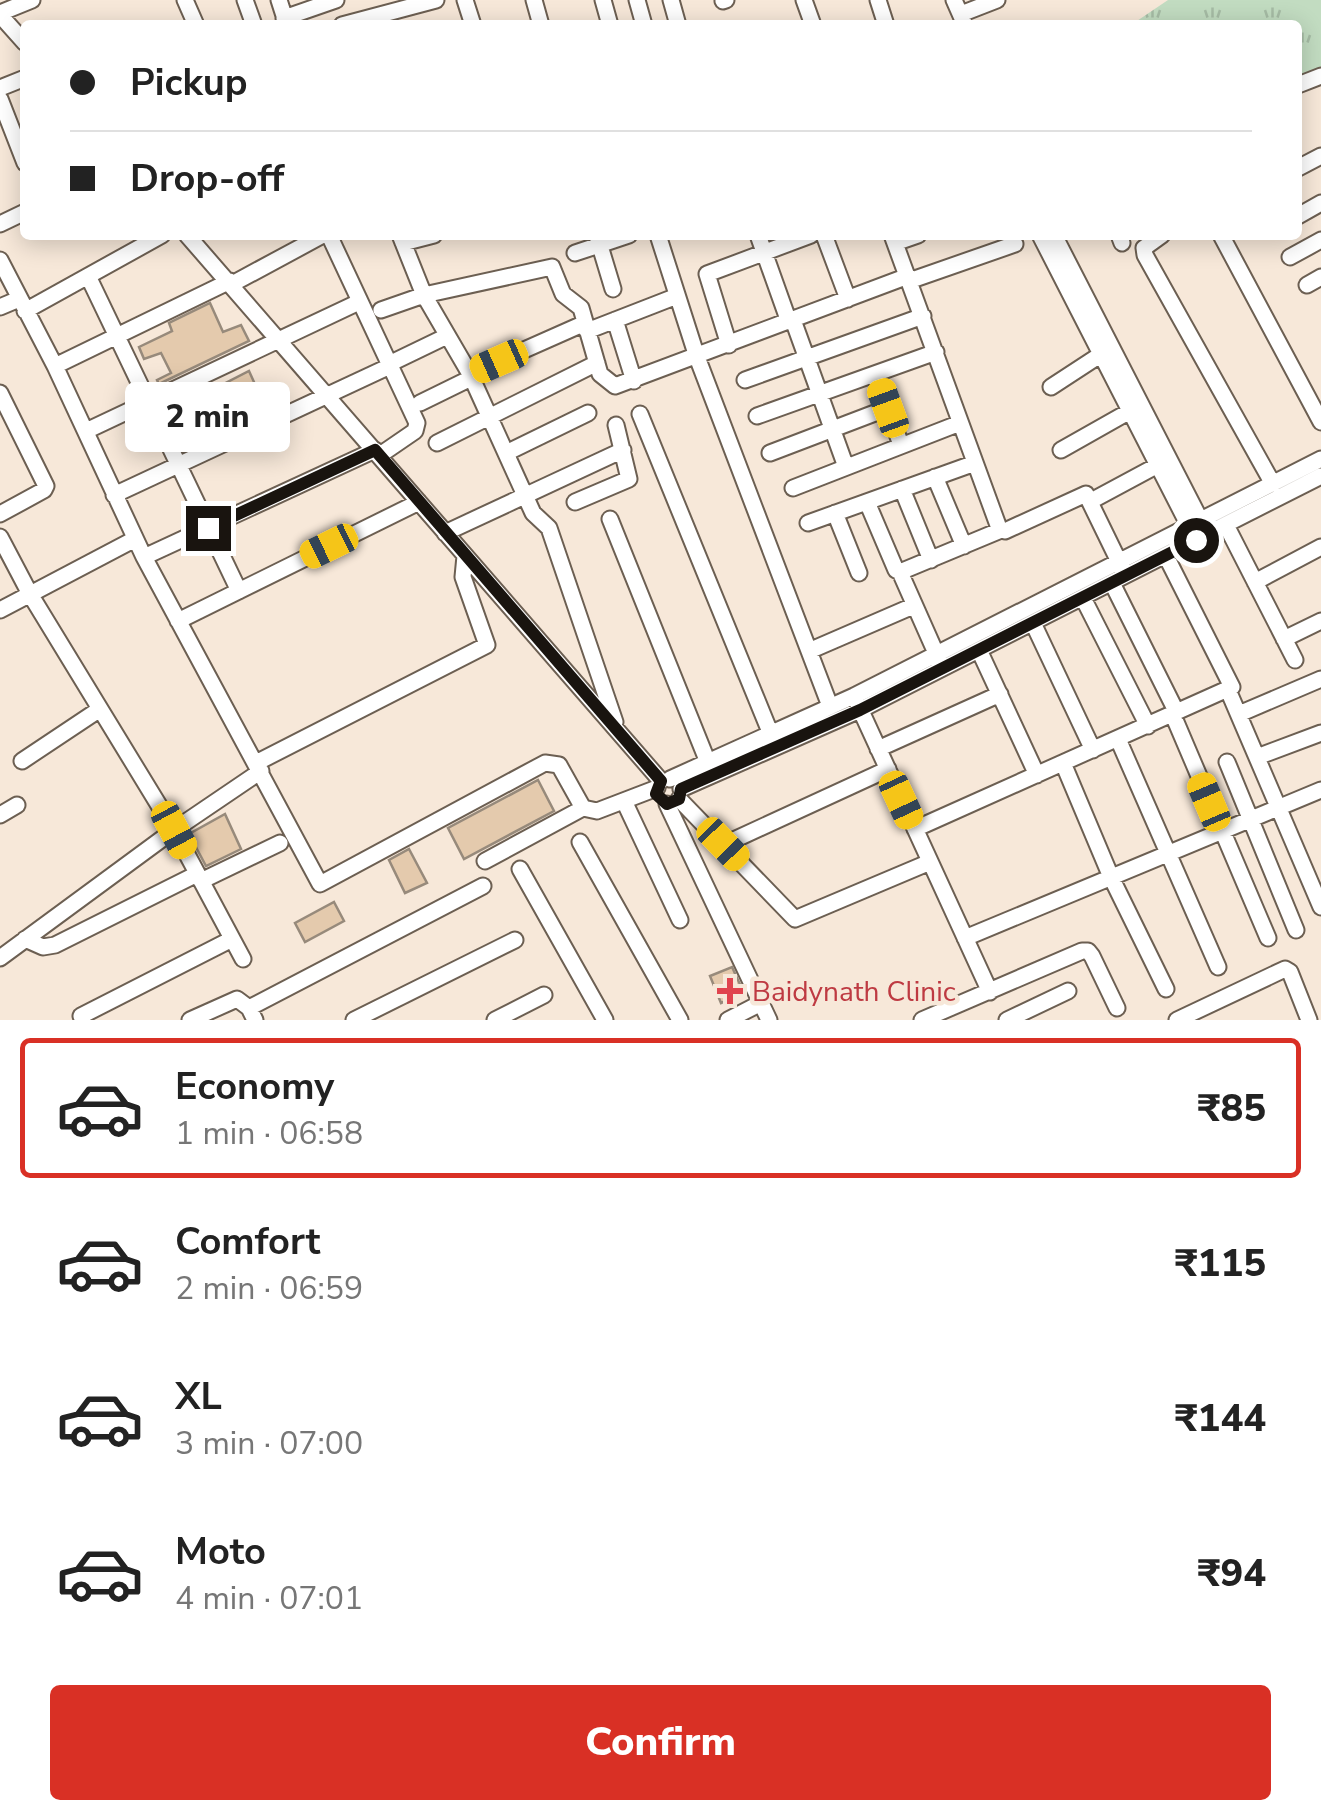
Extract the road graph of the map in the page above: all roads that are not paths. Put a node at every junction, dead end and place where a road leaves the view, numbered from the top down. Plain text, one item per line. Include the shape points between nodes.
1 (32, 0) edge
2 (336, 0) edge
3 (436, 0) edge
4 (997, 0) edge
5 (956, 13) edge
6 (0, 14) edge
7 (402, 18) edge
8 (290, 20) edge
9 (20, 37) edge
10 (0, 98) edge
11 (20, 150) edge
12 (153, 240) edge
13 (192, 240) edge
14 (316, 240) edge
15 (328, 240) edge
16 (401, 240) edge
17 (598, 240) edge
18 (660, 240) edge
19 (826, 240) edge
20 (894, 240) edge
21 (1042, 240) edge
22 (1056, 240) edge
23 (1152, 240) edge
24 (1225, 240) edge
25 (1321, 240) edge
26 (761, 243) edge
27 (1015, 244) dead end
28 (575, 253) dead end
29 (1290, 257) dead end
30 (0, 260) edge
31 (88, 276) junction
32 (909, 279) junction
33 (231, 283) junction
34 (614, 289) dead end
35 (424, 295) junction
36 (678, 296) junction
37 (848, 299) junction
38 (359, 302) junction
39 (22, 305) junction
40 (0, 308) edge
41 (381, 310) dead end
42 (923, 316) junction
43 (615, 320) junction
44 (791, 321) junction
45 (586, 327) junction
46 (117, 336) junction
47 (447, 336) junction
48 (280, 340) junction
49 (729, 345) junction
50 (936, 352) junction
51 (1100, 355) junction
52 (697, 357) junction
53 (807, 358) junction
54 (597, 363) junction
55 (390, 365) junction
56 (55, 366) junction
57 (876, 374) junction
58 (470, 376) junction
59 (744, 380) dead end
60 (634, 381) junction
61 (1050, 387) dead end
62 (0, 393) edge
63 (820, 394) junction
64 (330, 396) junction
65 (149, 401) junction
66 (420, 403) dead end
67 (888, 408) junction
68 (1130, 411) junction
69 (588, 413) dead end
70 (640, 414) dead end
71 (489, 416) junction
72 (757, 416) dead end
73 (1321, 422) edge
74 (960, 423) junction
75 (616, 425) dead end
76 (17, 426) junction
77 (832, 429) junction
78 (86, 430) junction
79 (0, 434) edge
80 (438, 443) dead end
81 (902, 445) junction
82 (624, 450) junction
83 (1061, 450) dead end
84 (770, 452) dead end
85 (378, 453) junction
86 (506, 454) junction
87 (1321, 460) edge
88 (975, 463) junction
89 (1158, 464) junction
90 (179, 465) junction
91 (846, 467) junction
92 (1321, 476) edge
93 (936, 477) junction
94 (1273, 484) junction
95 (793, 488) dead end
96 (902, 489) junction
97 (114, 495) junction
98 (524, 496) junction
99 (1091, 501) junction
100 (419, 502) junction
101 (575, 502) dead end
102 (866, 502) junction
103 (835, 513) junction
104 (0, 514) edge
105 (610, 519) dead end
106 (808, 523) dead end
107 (1226, 525) junction
108 (208, 528) junction
109 (1001, 530) junction
110 (1198, 530) junction
111 (445, 533) junction
112 (0, 537) edge
113 (135, 538) junction
114 (964, 546) junction
115 (1321, 547) edge
116 (466, 556) junction
117 (1166, 556) junction
118 (144, 557) junction
119 (932, 560) junction
120 (900, 572) junction
121 (859, 573) dead end
122 (1119, 574) junction
123 (1255, 582) junction
124 (238, 590) junction
125 (30, 594) junction
126 (1082, 598) junction
127 (913, 606) junction
128 (0, 610) edge
129 (178, 621) junction
130 (1321, 621) edge
131 (1033, 623) junction
132 (1284, 640) junction
133 (980, 650) junction
134 (810, 651) junction
135 (1295, 660) dead end
136 (940, 661) junction
137 (1321, 679) edge
138 (1228, 690) junction
139 (1000, 694) junction
140 (857, 703) junction
141 (830, 706) junction
142 (100, 709) junction
143 (1175, 714) junction
144 (1239, 714) junction
145 (1148, 726) junction
146 (618, 732) junction
147 (770, 732) junction
148 (1321, 733) edge
149 (1118, 739) junction
150 (878, 749) junction
151 (1093, 750) junction
152 (1257, 757) junction
153 (708, 760) junction
154 (22, 762) dead end
155 (1227, 762) dead end
156 (1063, 763) junction
157 (258, 767) junction
158 (888, 770) junction
159 (1037, 775) junction
160 (669, 790) junction
161 (1321, 790) edge
162 (624, 801) junction
163 (17, 805) dead end
164 (582, 808) junction
165 (1279, 808) junction
166 (0, 815) edge
167 (1251, 819) junction
168 (915, 829) junction
169 (174, 830) junction
170 (1222, 831) junction
171 (580, 842) dead end
172 (280, 843) dead end
173 (723, 844) junction
174 (1166, 854) junction
175 (485, 861) dead end
176 (930, 862) junction
177 (520, 869) dead end
178 (199, 877) junction
179 (1111, 877) junction
180 (1316, 878) edge
181 (482, 886) dead end
182 (1321, 907) edge
183 (680, 920) dead end
184 (1296, 930) dead end
185 (965, 938) junction
186 (1268, 938) dead end
187 (25, 939) junction
188 (232, 939) junction
189 (516, 940) dead end
190 (0, 958) edge
191 (243, 960) dead end
192 (1218, 967) dead end
193 (1166, 988) dead end
194 (1068, 991) dead end
195 (990, 992) junction
196 (544, 995) dead end
197 (761, 1003) junction
198 (1118, 1008) dead end
199 (1312, 1009) edge
200 (252, 1014) edge
201 (81, 1016) dead end
202 (190, 1020) edge
203 (354, 1020) edge
204 (496, 1020) edge
205 (605, 1020) edge
206 (680, 1020) edge
207 (728, 1020) edge
208 (769, 1020) edge
209 (922, 1020) edge
210 (1007, 1020) edge
211 (1178, 1020) edge

1 - 6 street
2 - 8 street
3 - 7 street
4 - 5 street
6 - 9 street
10 - 11 street
12 - 31 street
13 - 33 street
14 - 33 street
15 - 38 street
16 - 35 street
17 - 28 street
17 - 34 street
18 - 36 street
19 - 37 street
20 - 32 street
21 - 51 street
22 - 110 street
23 - 94 street via 1145,255
24 - 73 street
25 - 29 street
26 - 44 street
26 - 49 street via 707,274
27 - 32 street
30 - 39 street
31 - 39 street
31 - 46 street
32 - 37 street
32 - 42 street
33 - 46 street
33 - 48 street
35 - 41 street
35 - 45 street via 548,266 564,294 578,303
35 - 47 street
36 - 43 street
36 - 52 street
37 - 44 street
38 - 48 street
38 - 55 street
39 - 40 street
39 - 56 street
42 - 50 street
42 - 53 street
43 - 45 street
43 - 60 street
44 - 49 street
44 - 53 street
45 - 54 street
45 - 58 street
46 - 56 street
46 - 65 street
47 - 55 street
47 - 58 street
48 - 64 street
48 - 65 street
49 - 52 street
50 - 57 street
50 - 74 street
51 - 61 street
51 - 68 street
52 - 60 street
52 - 134 street
53 - 59 street
53 - 63 street
54 - 60 street via 610,386
54 - 71 street
55 - 64 street
55 - 85 street via 417,428
56 - 78 street
57 - 63 street
57 - 67 street
58 - 66 street
58 - 71 street
62 - 76 street
63 - 72 street
63 - 77 street
64 - 85 street
64 - 90 street
65 - 78 street
65 - 90 street
67 - 77 street
67 - 81 street
68 - 83 street
68 - 89 street
69 - 86 street
70 - 147 street
71 - 80 street
71 - 86 street
74 - 81 street
74 - 88 street
75 - 82 street
76 - 79 street
76 - 104 street via 46,486
77 - 84 street
77 - 91 street
78 - 97 street
81 - 91 street
82 - 98 street
82 - 101 street via 626,482
85 - 100 street
85 - 108 street
86 - 98 street
87 - 94 street
88 - 93 street
88 - 109 street
89 - 99 street
89 - 110 street
90 - 97 street
90 - 108 street
91 - 95 street
92 - 107 street
93 - 96 street
93 - 114 street
94 - 110 street
96 - 102 street
96 - 119 street
97 - 113 street
98 - 111 street
98 - 146 street via 549,528
99 - 109 street via 1082,495
99 - 122 street
100 - 111 street
100 - 124 street
102 - 103 street
102 - 120 street
103 - 106 street
103 - 121 street
105 - 153 street
107 - 110 street
107 - 123 street
108 - 118 street
108 - 124 street
109 - 114 street
110 - 117 street
110 - 122 street
111 - 116 street
112 - 125 street
113 - 118 street
113 - 125 street
114 - 119 street
115 - 123 street
116 - 146 street
116 - 157 street via 463,577 487,645
117 - 122 street
117 - 138 street via 1232,682
118 - 129 street
119 - 120 street
120 - 127 street
122 - 126 street
122 - 136 street
122 - 143 street
123 - 132 street
124 - 129 street
125 - 128 street
125 - 142 street
126 - 131 street
126 - 145 street
127 - 134 street
127 - 136 street
129 - 157 street
130 - 132 street
131 - 133 street
131 - 151 street
132 - 135 street
133 - 136 street
133 - 139 street
134 - 141 street
136 - 140 street
137 - 144 street
138 - 143 street
138 - 144 street
139 - 150 street
139 - 159 street
140 - 141 street
140 - 150 street
140 - 160 street
141 - 147 street
142 - 154 street
142 - 169 street
143 - 145 street
143 - 170 street
144 - 152 street
145 - 149 street
146 - 160 street
147 - 153 street
148 - 152 street
149 - 151 street
149 - 174 street
150 - 158 street
151 - 156 street
152 - 165 street
153 - 160 street
155 - 167 street
156 - 159 street
156 - 179 street
157 - 164 street via 320,884 546,763 563,769
157 - 169 street
158 - 168 street
158 - 173 street
159 - 168 street
160 - 162 street
160 - 173 street
160 - 197 street
161 - 165 street
162 - 164 street via 598,811
162 - 183 street
163 - 166 street
164 - 175 street
165 - 167 street
165 - 180 street
167 - 170 street
167 - 184 street
168 - 176 street
169 - 178 street
169 - 187 street
170 - 174 street
170 - 186 street
171 - 206 street
172 - 178 street
173 - 176 street via 795,920
174 - 179 street
174 - 192 street
176 - 185 street
177 - 205 street
178 - 187 street via 55,945
178 - 188 street
179 - 185 street
179 - 193 street
180 - 182 street
181 - 200 street
185 - 195 street
187 - 190 street
188 - 191 street
188 - 201 street
189 - 203 street
194 - 210 street
195 - 198 street via 1088,951
195 - 209 street
196 - 204 street
197 - 207 street
197 - 208 street
199 - 211 street via 1285,970
200 - 202 street via 238,999

